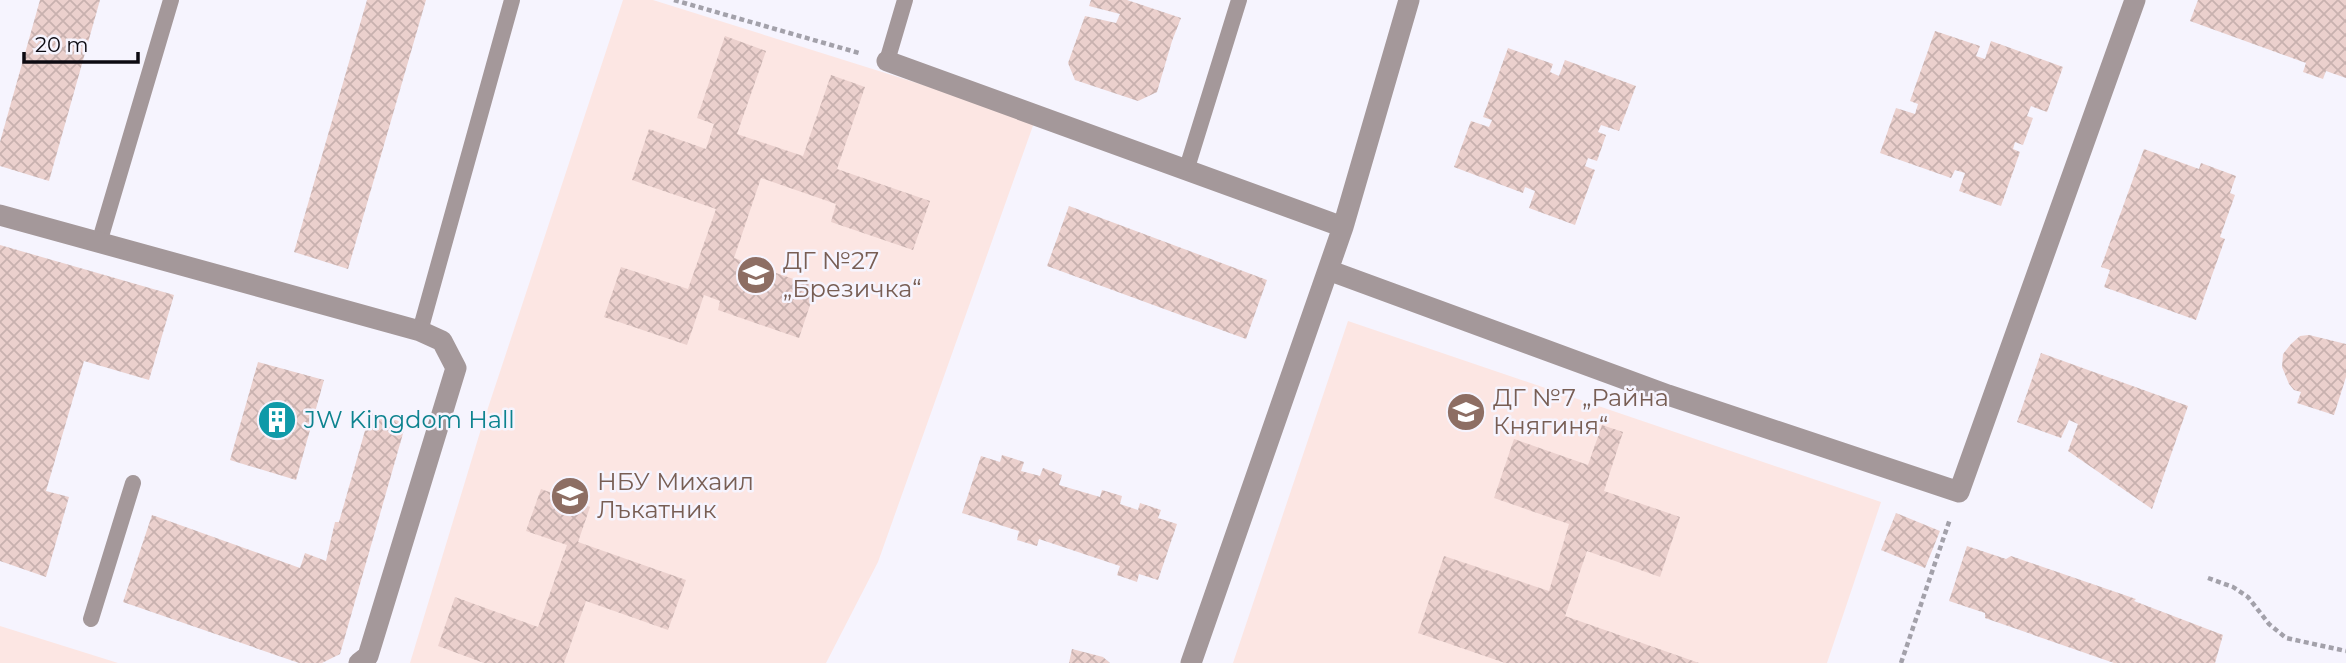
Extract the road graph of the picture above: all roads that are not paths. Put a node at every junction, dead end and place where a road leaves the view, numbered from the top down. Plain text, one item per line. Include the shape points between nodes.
1 (171, 0) edge
2 (512, 0) edge
3 (905, 0) edge
4 (1239, 0) edge
5 (1409, 0) edge
6 (2135, 0) edge
7 (887, 61) joint
8 (1186, 171) junction
9 (0, 215) edge
10 (1343, 227) junction
11 (99, 243) junction
12 (1328, 270) junction
13 (420, 331) junction
14 (133, 483) dead end
15 (91, 620) dead end
16 (359, 663) edge
17 (1191, 663) edge

1 - 11 lane
2 - 13 lane
3 - 7 lane
4 - 8 lane
5 - 10 street
6 - 12 street via 1959,492 1668,395
7 - 8 street
8 - 10 street
9 - 11 street
10 - 12 street
11 - 13 street
12 - 17 street
13 - 16 street via 442,341 456,368 368,656
14 - 15 lane

